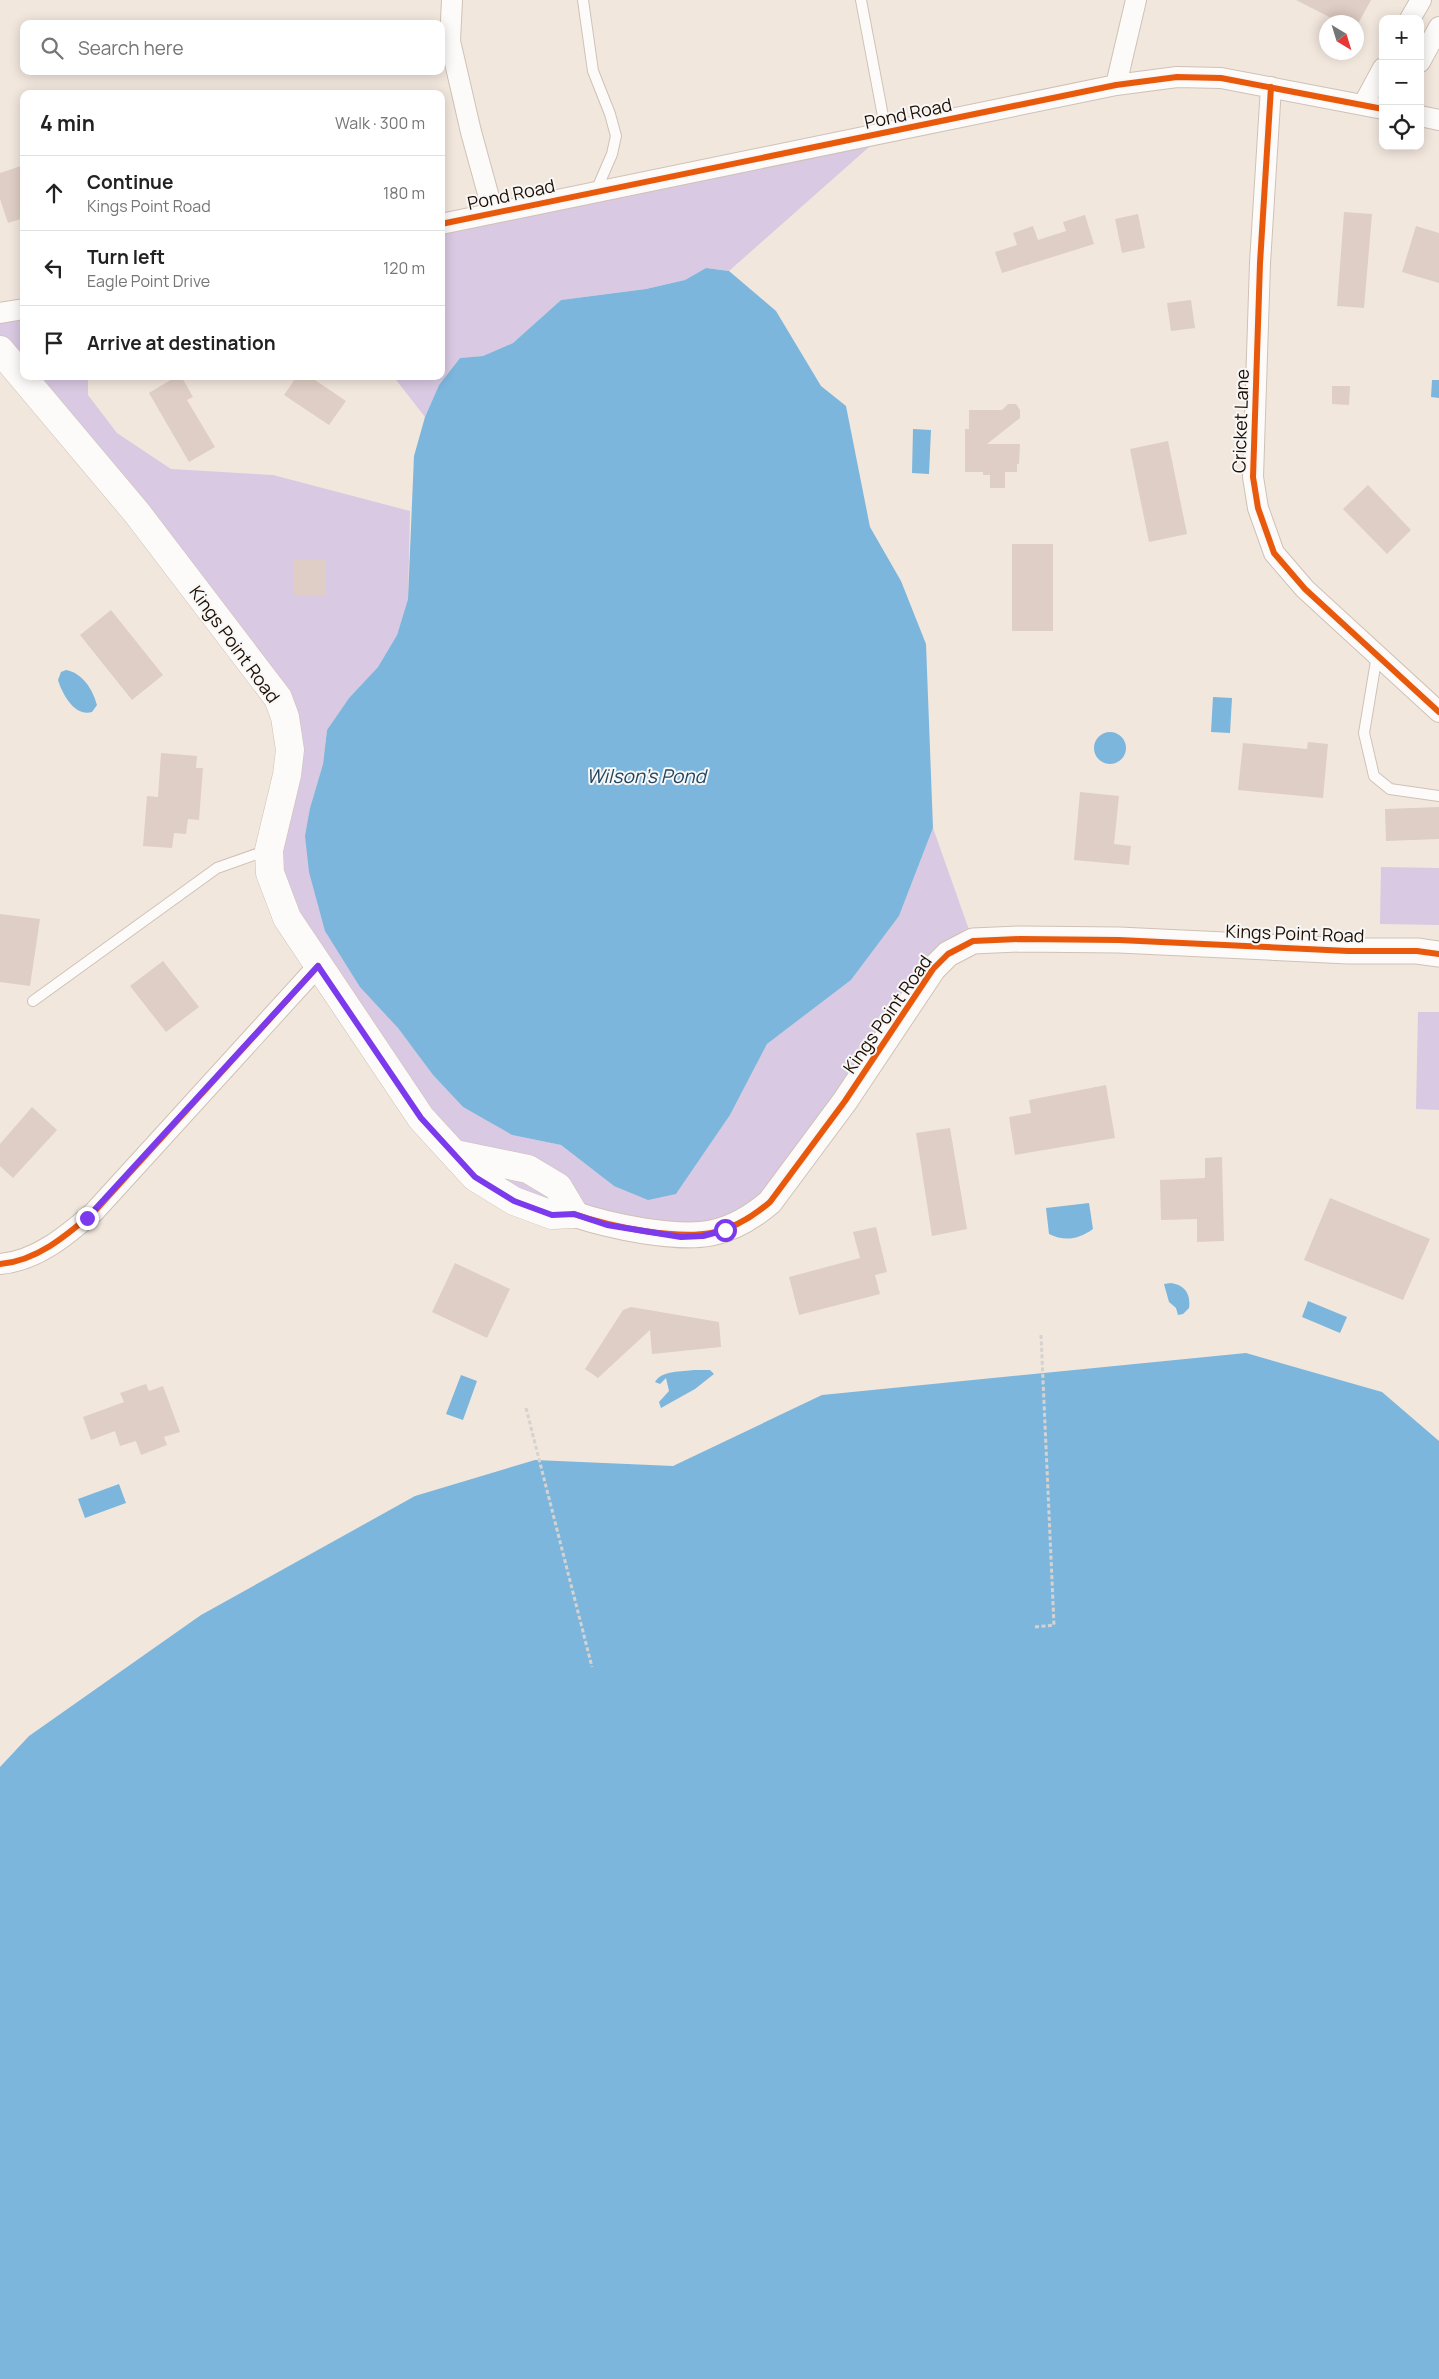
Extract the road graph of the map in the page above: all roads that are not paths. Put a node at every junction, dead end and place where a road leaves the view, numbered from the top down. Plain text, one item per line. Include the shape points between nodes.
1 (452, 0) edge
2 (582, 0) edge
3 (861, 0) edge
4 (1136, 0) edge
5 (1421, 0) edge
6 (1412, 15) edge
7 (1439, 27) edge
8 (1421, 60) edge
9 (1379, 75) edge
10 (1116, 85) junction
11 (1271, 87) junction
12 (1363, 105) junction
13 (1379, 108) edge
14 (1424, 117) edge
15 (1439, 120) edge
16 (886, 132) junction
17 (596, 192) junction
18 (493, 212) junction
19 (445, 223) edge
20 (20, 310) edge
21 (0, 313) edge
22 (0, 350) edge
23 (20, 374) edge
24 (25, 380) edge
25 (1377, 655) junction
26 (1439, 712) edge
27 (1439, 796) edge
28 (269, 850) junction
29 (1439, 954) edge
30 (318, 966) junction
31 (34, 1002) dead end
32 (574, 1214) joint
33 (0, 1264) edge

1 - 18 street via 450,41
2 - 17 lane via 593,70 616,136
3 - 16 lane
4 - 10 street
5 - 6 street
7 - 8 street
9 - 12 street
10 - 11 street, Pond Road via 1177,77 1222,78
10 - 16 street, Pond Road
11 - 12 street, Pond Road
11 - 25 street, Cricket Lane via 1260,263 1253,477 1258,508 1274,553 1305,589
12 - 13 street, Pond Road
14 - 15 street
16 - 17 street, Pond Road
17 - 18 street, Pond Road
18 - 19 street, Pond Road
20 - 21 street
22 - 23 main road, Kings Point Road
24 - 28 main road, Kings Point Road via 137,513 278,698 285,717 290,750
25 - 26 street, Cricket Lane
25 - 27 lane via 1364,733 1374,776 1390,789
28 - 30 main road, Kings Point Road via 270,873 287,918
28 - 31 lane via 217,868
29 - 32 street, Kings Point Road via 1119,940 973,941 948,954 933,968 845,1100 770,1202 754,1216 725,1230 681,1237 607,1225
30 - 32 main road, Kings Point Road via 421,1118 475,1177 514,1201 552,1215
30 - 33 street via 94,1212 59,1241 28,1258

